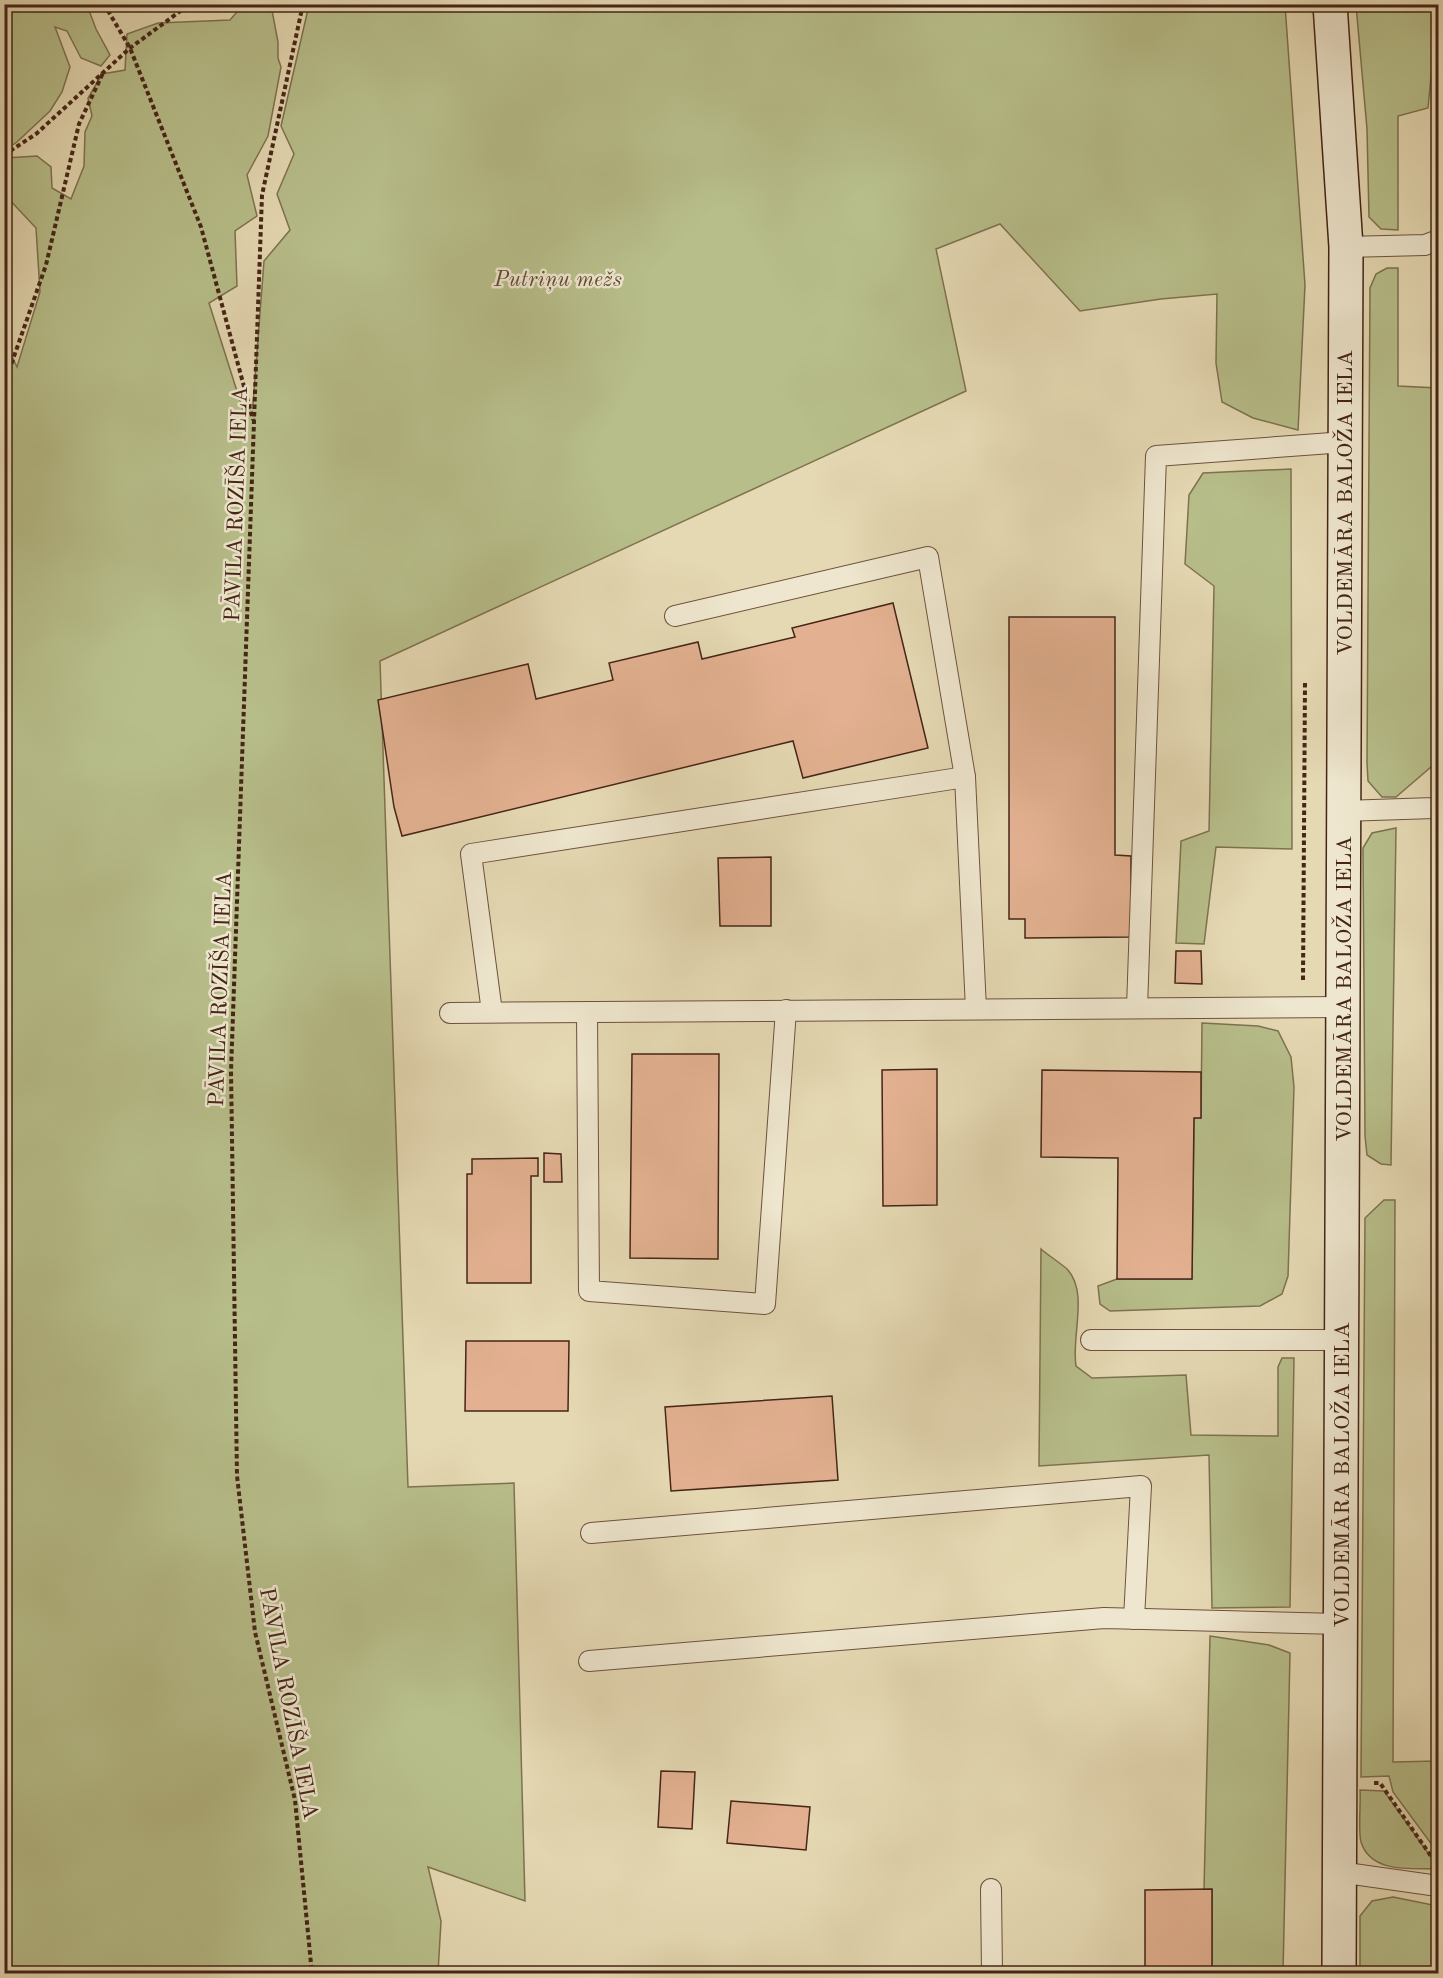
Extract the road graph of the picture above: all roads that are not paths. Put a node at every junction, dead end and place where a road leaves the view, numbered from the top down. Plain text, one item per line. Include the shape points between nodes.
1 (1330, 4) edge
2 (1438, 240) edge
3 (1346, 247) junction
4 (1345, 442) junction
5 (675, 616) dead end
6 (964, 777) junction
7 (1438, 805) edge
8 (1343, 811) junction
9 (1342, 1006) junction
10 (1137, 1008) junction
11 (976, 1009) junction
12 (786, 1010) junction
13 (492, 1012) junction
14 (587, 1012) junction
15 (450, 1013) dead end
16 (1091, 1340) dead end
17 (1341, 1340) junction
18 (591, 1533) dead end
19 (1134, 1619) junction
20 (1340, 1624) junction
21 (589, 1661) dead end
22 (1340, 1872) junction
23 (1438, 1886) edge
24 (991, 1889) dead end
25 (992, 1974) edge
26 (1339, 1974) edge

1 - 3 main road, VOLDEMĀRA BALOŽA IELA
2 - 3 lane via 1425,244
3 - 4 main road, VOLDEMĀRA BALOŽA IELA
4 - 8 main road, VOLDEMĀRA BALOŽA IELA
4 - 10 lane via 1156,456
5 - 6 lane via 928,557
6 - 11 lane
6 - 13 lane via 471,854
7 - 8 lane
8 - 9 main road, VOLDEMĀRA BALOŽA IELA
9 - 10 lane
9 - 17 main road, VOLDEMĀRA BALOŽA IELA
10 - 11 lane
11 - 12 lane
12 - 14 lane
12 - 14 lane via 765,1304 589,1291
13 - 14 lane
13 - 15 lane
16 - 17 lane
17 - 20 main road, VOLDEMĀRA BALOŽA IELA
18 - 19 lane via 1141,1486
19 - 20 lane
19 - 21 lane via 1104,1618
20 - 22 main road, VOLDEMĀRA BALOŽA IELA
22 - 23 lane
22 - 26 main road, VOLDEMĀRA BALOŽA IELA
24 - 25 lane

